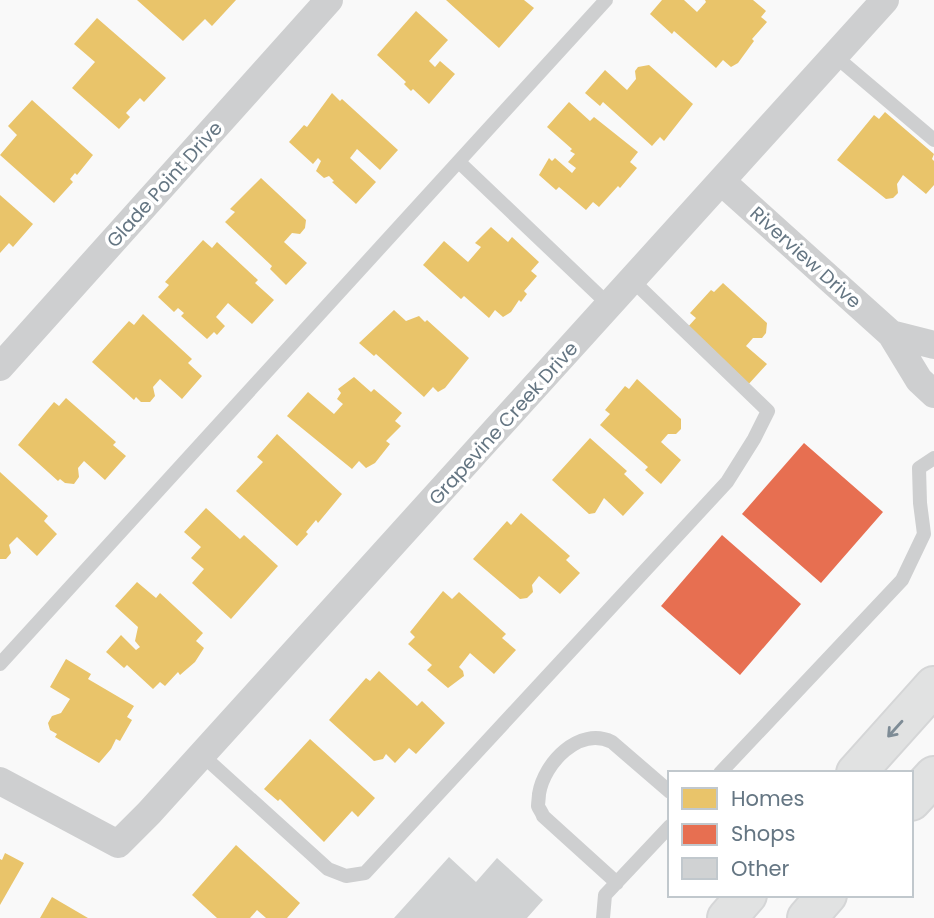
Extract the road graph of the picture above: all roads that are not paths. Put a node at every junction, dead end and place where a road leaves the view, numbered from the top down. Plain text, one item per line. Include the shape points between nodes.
1 (329, 0) edge
2 (606, 0) edge
3 (885, 0) edge
4 (835, 56) junction
5 (934, 140) edge
6 (459, 162) junction
7 (721, 181) junction
8 (632, 280) junction
9 (609, 305) junction
10 (891, 334) junction
11 (934, 345) edge
12 (0, 367) edge
13 (934, 394) edge
14 (934, 458) edge
15 (0, 664) edge
16 (934, 686) edge
17 (202, 755) junction
18 (722, 771) edge
19 (858, 771) edge
20 (934, 776) edge
21 (0, 781) edge
22 (668, 790) edge
23 (913, 799) edge
24 (668, 828) edge
25 (617, 883) junction
26 (745, 897) edge
27 (603, 918) edge
28 (727, 918) edge

1 - 12 street, Glade Point Drive
2 - 6 lane
3 - 4 street, Grapevine Creek Drive
4 - 5 lane
4 - 7 street, Grapevine Creek Drive
6 - 9 lane
6 - 15 lane
7 - 8 street, Grapevine Creek Drive
7 - 10 street, Riverview Drive
8 - 9 street, Grapevine Creek Drive
8 - 17 lane via 768,411 727,482 365,873 346,876 328,869
9 - 17 street, Grapevine Creek Drive
10 - 11 street, Riverview Drive
10 - 13 street, Riverview Drive via 919,380
14 - 18 lane via 919,468 924,534 902,580
16 -> 19 main road
17 - 21 street, Grapevine Creek Drive via 118,844
20 - 23 main road
22 - 25 lane via 603,738 582,740 563,752 548,770 540,786 538,805 543,816
24 - 25 lane
25 - 27 lane via 606,895
26 - 28 main road

